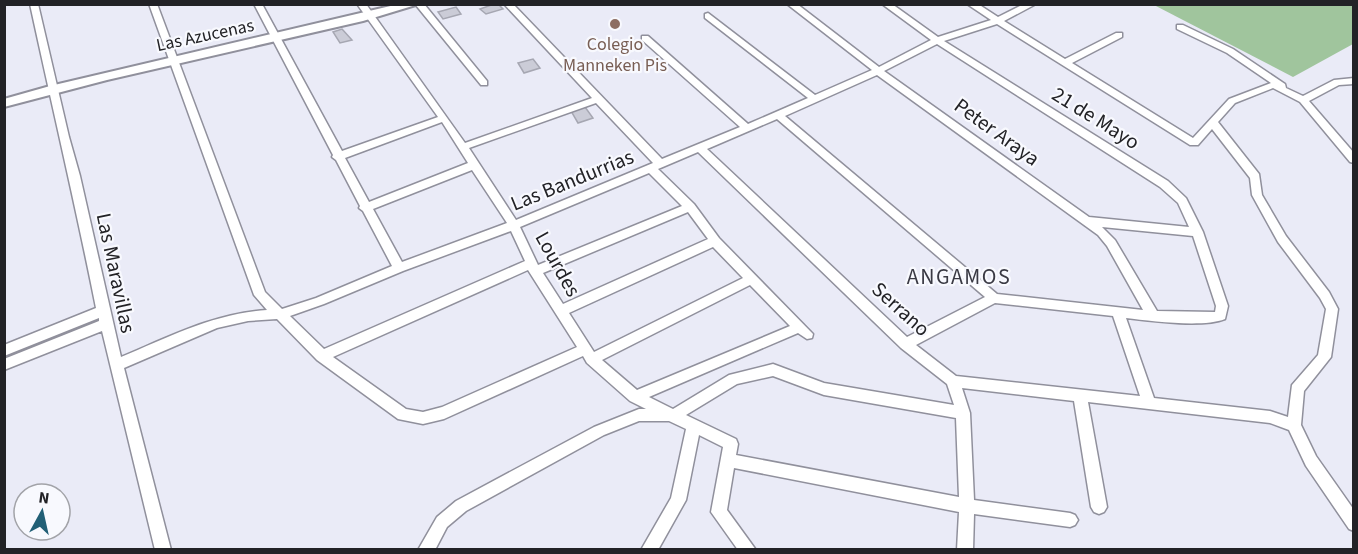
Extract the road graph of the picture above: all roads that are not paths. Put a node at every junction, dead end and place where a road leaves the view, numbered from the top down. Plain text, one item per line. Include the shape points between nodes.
1 (34, 4) edge
2 (153, 4) edge
3 (258, 4) edge
4 (361, 4) edge
5 (414, 4) edge
6 (419, 4) edge
7 (508, 4) edge
8 (791, 4) edge
9 (886, 4) edge
10 (971, 4) edge
11 (1032, 4) edge
12 (708, 16) dead end
13 (370, 17) junction
14 (996, 21) junction
15 (1180, 27) dead end
16 (1119, 35) dead end
17 (275, 38) junction
18 (645, 38) dead end
19 (937, 40) junction
20 (172, 60) junction
21 (1064, 63) junction
22 (878, 71) junction
23 (1353, 81) edge
24 (484, 83) dead end
25 (52, 89) junction
26 (813, 98) junction
27 (597, 99) junction
28 (1303, 100) junction
29 (4, 103) edge
30 (778, 115) junction
31 (444, 118) junction
32 (1214, 124) junction
33 (747, 128) junction
34 (463, 147) junction
35 (700, 148) junction
36 (337, 157) junction
37 (1353, 160) edge
38 (474, 165) junction
39 (656, 167) junction
40 (690, 207) junction
41 (366, 208) junction
42 (1087, 221) junction
43 (513, 225) junction
44 (1197, 232) junction
45 (715, 241) junction
46 (399, 268) junction
47 (532, 268) junction
48 (751, 279) junction
49 (994, 298) junction
50 (560, 311) junction
51 (1118, 313) junction
52 (281, 314) junction
53 (1153, 316) junction
54 (105, 317) junction
55 (906, 344) junction
56 (4, 351) edge
57 (589, 354) junction
58 (321, 356) junction
59 (4, 365) edge
60 (117, 365) junction
61 (953, 381) junction
62 (1080, 395) junction
63 (635, 397) junction
64 (1149, 404) junction
65 (963, 413) junction
66 (675, 415) junction
67 (694, 425) junction
68 (1294, 425) junction
69 (729, 460) junction
70 (967, 506) junction
71 (1099, 507) dead end
72 (1070, 520) dead end
73 (1353, 524) edge
74 (163, 549) edge
75 (426, 549) edge
76 (649, 549) edge
77 (748, 549) edge
78 (965, 549) edge

1 - 25 street, Las Maravillas
2 - 20 street
3 - 17 street
4 - 13 street, Lourdes
5 - 13 street, Las Azucenas
6 - 24 street
7 - 27 street
8 - 22 street, Peter Araya
9 - 19 street, 21 de Mayo
10 - 14 street
11 - 14 street, Las Bandurrias
12 - 26 street
13 - 17 street, Las Azucenas
13 - 31 street, Lourdes
14 - 19 street, Las Bandurrias
14 - 21 street
15 - 28 street via 1230,51
16 - 21 street
17 - 20 street, Las Azucenas
17 - 36 street
18 - 33 street
19 - 22 street, Las Bandurrias
19 - 44 street, 21 de Mayo via 1164,184 1182,201
20 - 25 street, Las Azucenas
20 - 52 street via 260,295
21 - 32 street via 1194,143
22 - 26 street, Las Bandurrias
22 - 42 street, Peter Araya
23 - 28 street via 1337,82
25 - 29 street, Las Azucenas
25 - 54 street, Las Maravillas
26 - 30 street, Las Bandurrias
27 - 34 street
27 - 39 street
28 - 32 street via 1273,86 1232,101
28 - 37 street
30 - 33 street, Las Bandurrias
30 - 49 street
31 - 34 street, Lourdes
31 - 36 street
32 - 68 street via 1255,177 1257,195 1282,239 1332,309 1324,357 1297,389
33 - 35 street, Las Bandurrias
34 - 38 street, Lourdes
35 - 39 street, Las Bandurrias
35 - 55 street, Serrano
36 - 41 street
38 - 41 street
38 - 43 street, Lourdes
39 - 40 street
39 - 43 street, Las Bandurrias
40 - 45 street
40 - 47 street
41 - 46 street
42 - 44 street
42 - 53 street, Peter Araya via 1112,243
43 - 46 street, Las Bandurrias
43 - 47 street, Lourdes
44 - 53 street, 21 de Mayo via 1222,306 1221,315
45 - 48 street
45 - 50 street
46 - 52 street, Las Bandurrias
47 - 50 street, Lourdes
47 - 58 street
48 - 57 street
48 - 63 street via 803,330
49 - 51 street
49 - 55 street
50 - 57 street, Lourdes
51 - 53 street
51 - 64 street
52 - 58 street
52 - 60 street, Las Bandurrias via 215,323
54 - 56 street
54 - 59 street
54 - 60 street, Las Maravillas
55 - 61 street, Serrano
57 - 58 street via 423,418 403,415
57 - 63 street, Lourdes
60 - 74 street, Las Maravillas
61 - 62 street
61 - 65 street
62 - 64 street
62 - 71 street
63 - 66 street, Lourdes
64 - 68 street via 1270,417
65 - 66 street via 824,388 773,370 734,379
65 - 70 street
66 - 67 street, Lourdes
66 - 75 street via 639,415 599,431 461,506 442,522
67 - 69 street, Lourdes via 731,444
67 - 76 street via 678,500
68 - 73 street via 1311,461
69 - 70 street
69 - 77 street via 719,512
70 - 72 street
70 - 78 street

